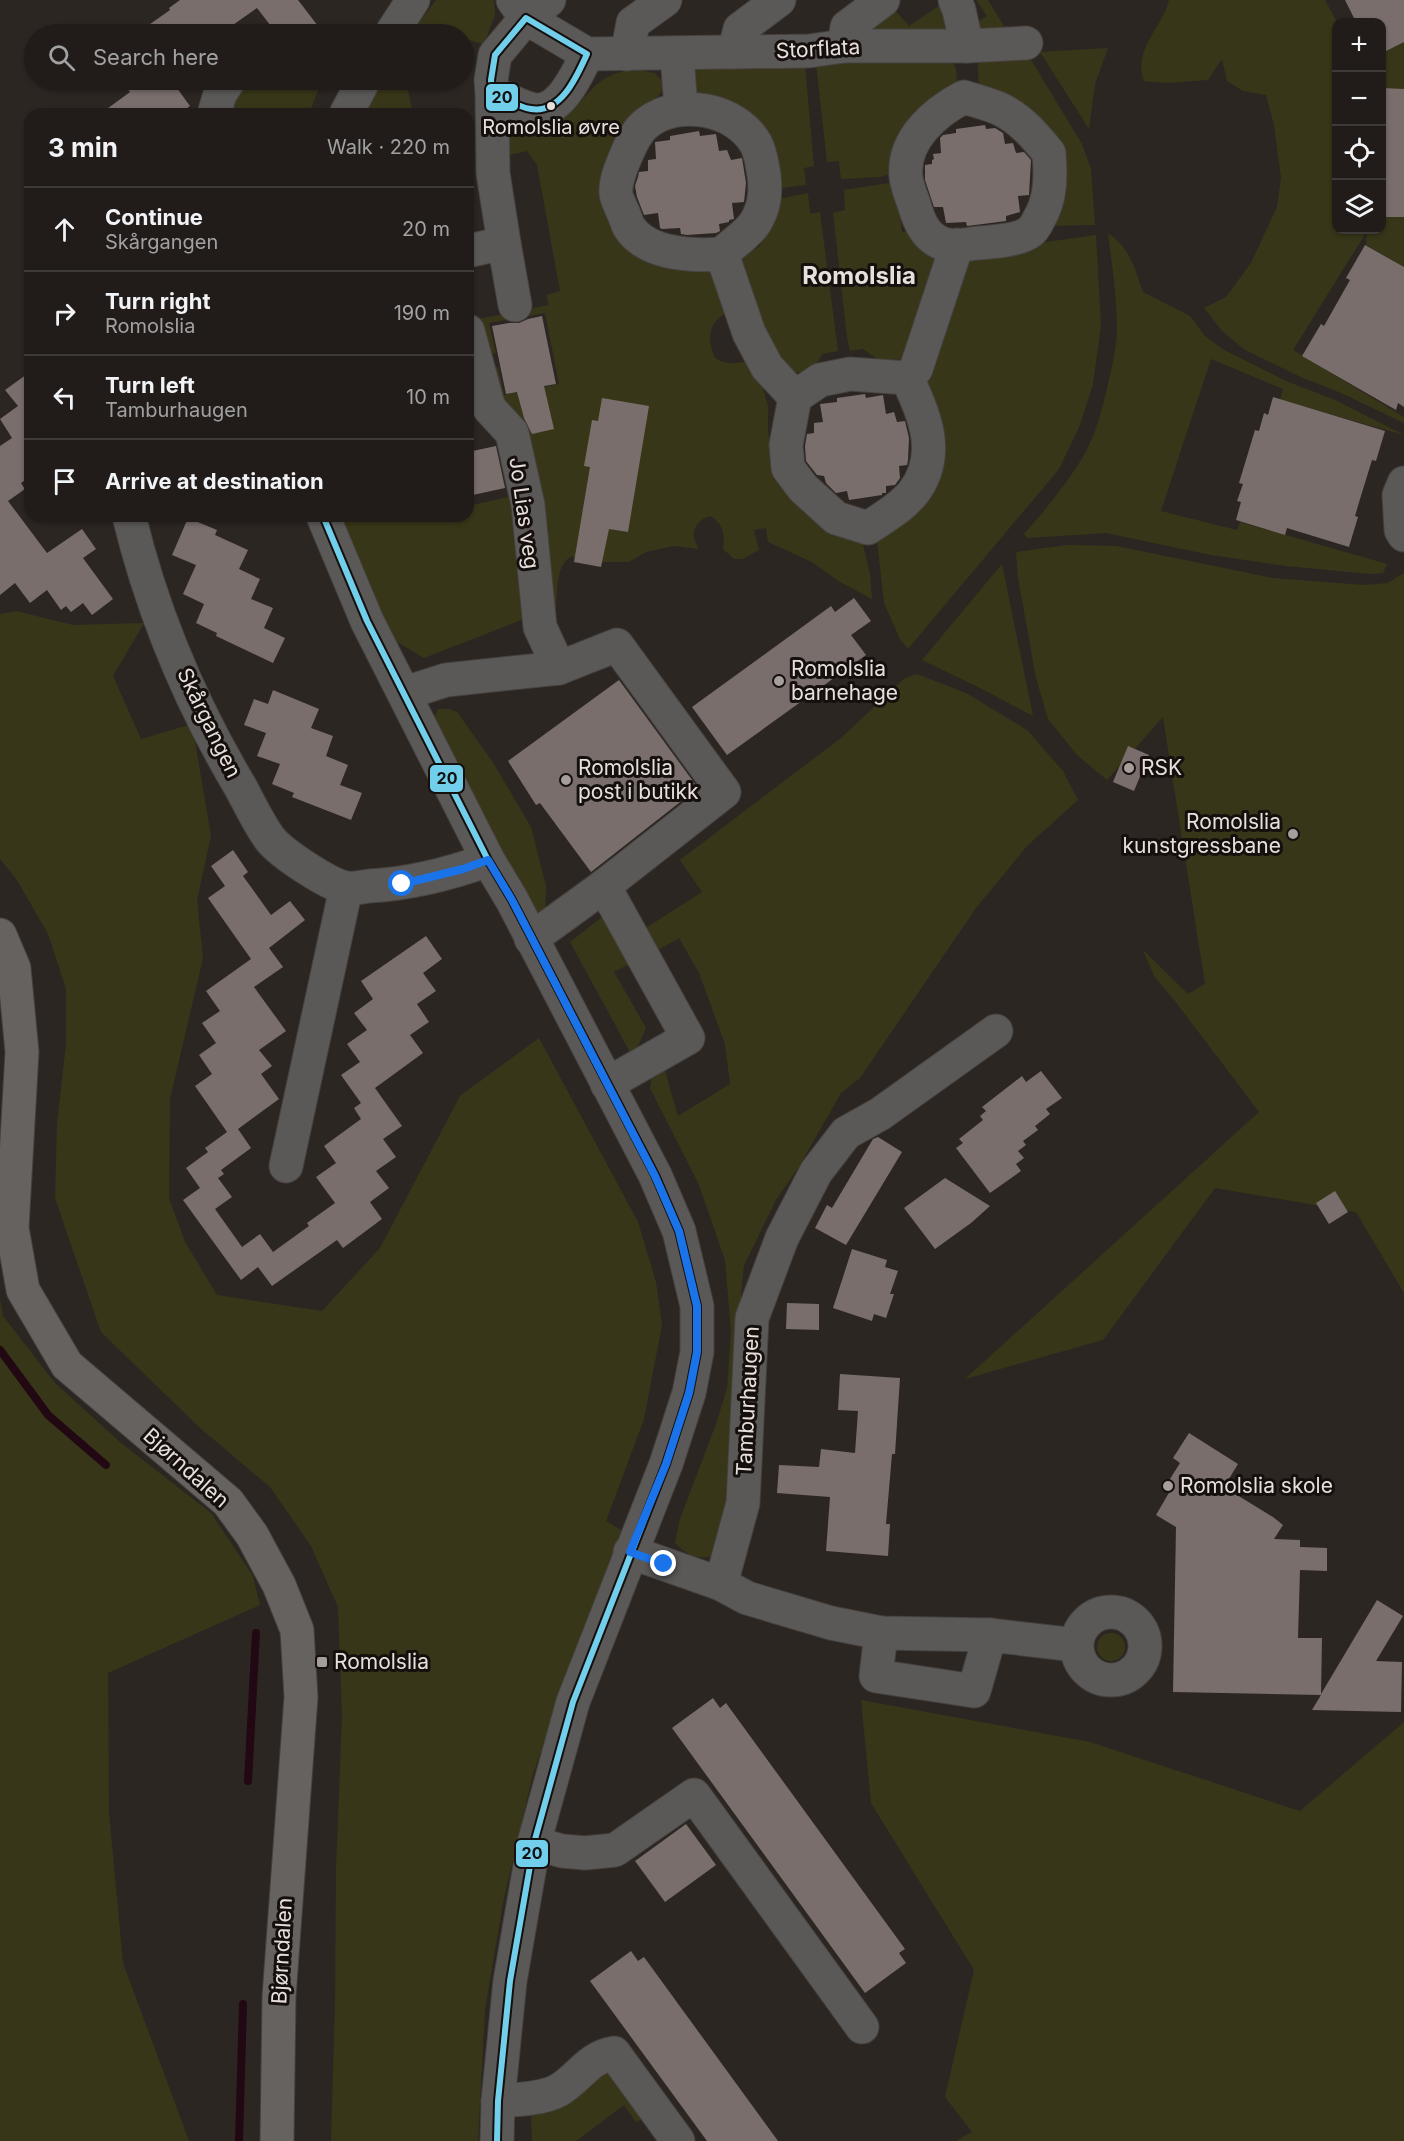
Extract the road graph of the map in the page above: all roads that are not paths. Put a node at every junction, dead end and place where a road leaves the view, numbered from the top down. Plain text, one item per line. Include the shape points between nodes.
1 (413, 0) edge
2 (665, 0) edge
3 (779, 0) edge
4 (883, 0) edge
5 (955, 0) edge
6 (529, 6) edge
7 (397, 24) edge
8 (1026, 43) dead end
9 (844, 46) junction
10 (963, 46) junction
11 (735, 52) junction
12 (587, 54) junction
13 (627, 54) junction
14 (677, 54) junction
15 (223, 90) edge
16 (359, 90) edge
17 (492, 92) junction
18 (964, 97) junction
19 (216, 108) edge
20 (349, 108) edge
21 (681, 109) junction
22 (504, 243) junction
23 (957, 245) junction
24 (474, 250) edge
25 (722, 254) junction
26 (515, 305) dead end
27 (474, 374) edge
28 (907, 378) junction
29 (795, 397) junction
30 (479, 410) edge
31 (1404, 483) edge
32 (130, 522) edge
33 (325, 522) edge
34 (1404, 535) edge
35 (559, 668) junction
36 (405, 693) junction
37 (488, 860) junction
38 (604, 886) junction
39 (346, 888) junction
40 (0, 935) edge
41 (531, 939) junction
42 (996, 1031) dead end
43 (607, 1084) junction
44 (286, 1166) dead end
45 (630, 1552) junction
46 (721, 1584) junction
47 (881, 1633) junction
48 (990, 1635) junction
49 (1076, 1645) dead end
50 (534, 1844) junction
51 (862, 2027) dead end
52 (498, 2101) junction
53 (277, 2141) edge
54 (497, 2141) edge
55 (678, 2141) edge

1 - 7 street
2 - 13 street via 633,22
3 - 11 street via 740,29
4 - 9 street via 847,27
5 - 10 street
6 - 12 street
6 - 17 street via 495,55
8 - 10 street, Storflata
9 - 10 street, Storflata
9 - 11 street, Storflata via 810,51
10 - 18 street
11 - 14 street, Storflata
12 - 13 street, Storflata
12 - 17 street via 577,76 550,107 533,110
13 - 14 street, Storflata
14 - 21 street
15 - 19 street
16 - 20 street
17 - 22 street via 493,173
18 - 23 street via 946,106 921,129 909,153 906,177 918,217 932,238 944,245
18 - 23 street via 1000,109 1030,130 1049,153 1051,168 1044,210 1031,232 1007,240
21 - 25 street via 696,109 728,119 744,129 762,160 767,195 755,223
21 - 25 street via 646,123 634,138 619,173 616,193 630,227 645,241 670,251
22 - 24 street
22 - 26 street
23 - 28 street via 916,369
25 - 29 street via 749,333 767,367
27 - 30 street, Jo Lias veg
28 - 29 street via 850,374 820,380
28 - 29 street via 929,432 925,473 913,493 868,528 836,518 803,488 788,468 786,445
30 - 35 street, Jo Lias veg via 512,433 528,504 540,627
31 - 34 street via 1400,495
32 - 39 street, Skårgangen via 164,627 192,694 271,841 307,869
33 - 36 street via 367,621
35 - 36 street via 446,680
35 - 38 street via 617,645 724,792
36 - 37 street
37 - 39 street via 402,884
37 - 41 street
38 - 41 street
38 - 43 street via 688,1038
39 - 44 street
40 - 53 main road, Bjørndalen via 14,968 22,1052 12,1228 23,1290 67,1365 228,1502 252,1534 297,1630 301,1697 279,1996
41 - 43 street
42 - 46 street, Tamburhaugen via 880,1114 846,1132 816,1172 782,1238 752,1318 743,1503
43 - 45 street via 679,1231 697,1306 697,1352 689,1393 666,1464
45 - 46 street
45 - 50 street via 573,1702
46 - 47 street via 747,1598
47 - 48 street
47 - 48 street via 876,1676 975,1691
48 - 49 street
50 - 51 street via 585,1853 615,1850 694,1795
50 - 52 street via 510,1981
52 - 54 street
52 - 55 street via 558,2090 601,2055 614,2053

